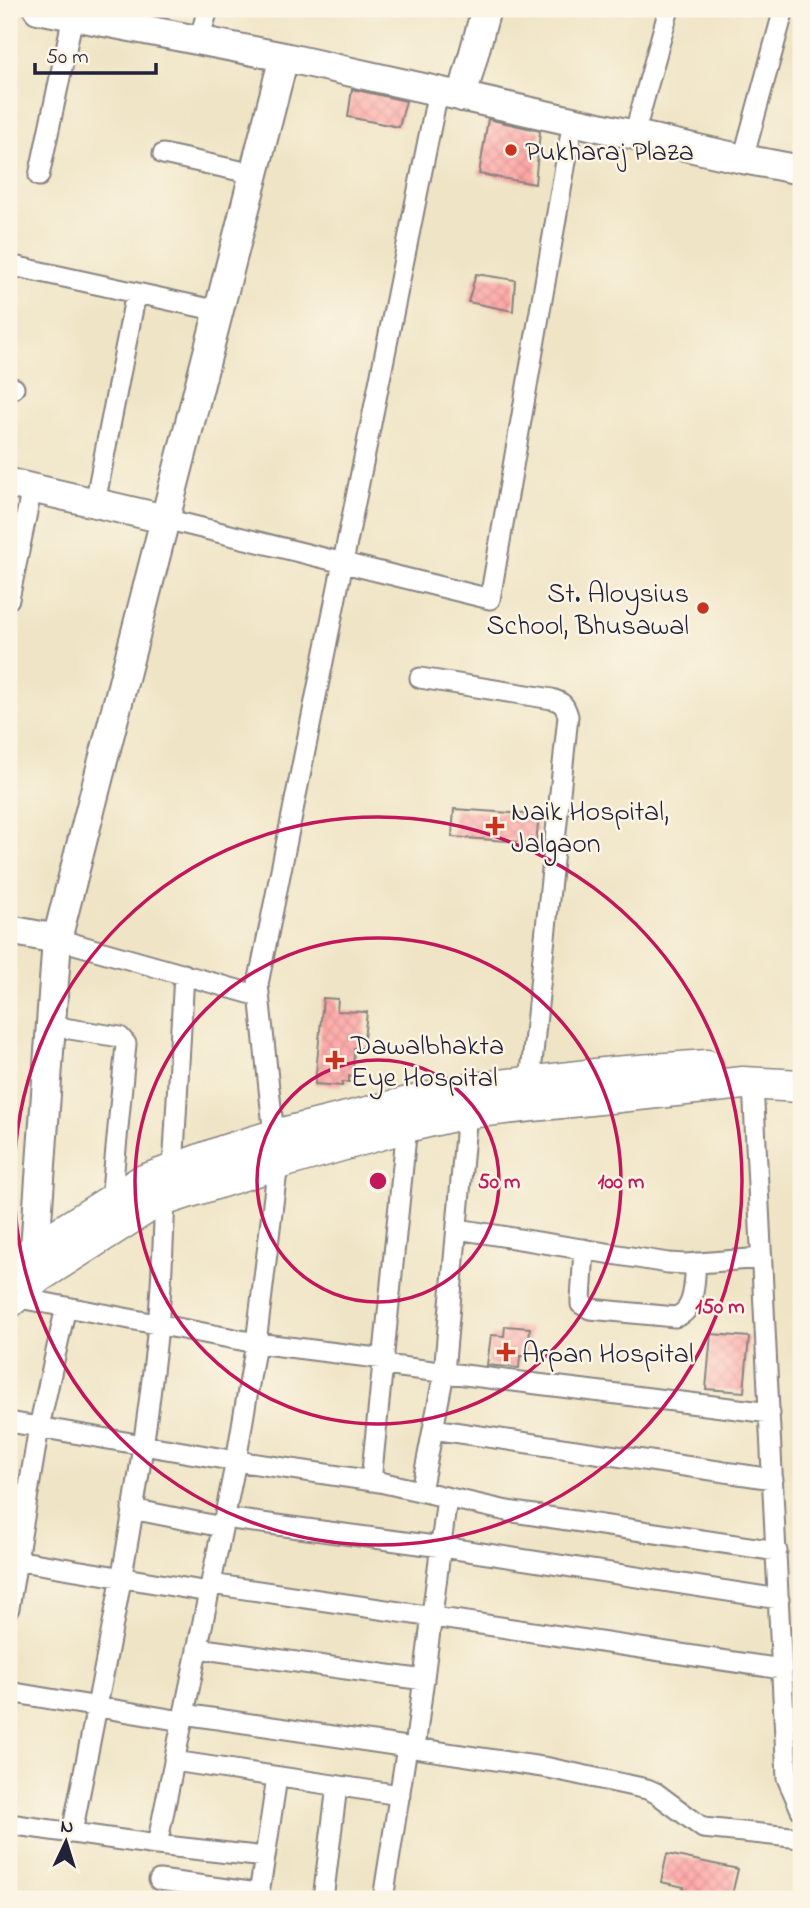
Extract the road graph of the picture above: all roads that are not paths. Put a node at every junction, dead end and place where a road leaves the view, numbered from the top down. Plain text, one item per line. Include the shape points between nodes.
1 (40, 9) edge
2 (208, 9) edge
3 (486, 9) edge
4 (669, 9) edge
5 (784, 9) edge
6 (73, 16) junction
7 (199, 40) junction
8 (284, 57) junction
9 (450, 94) junction
10 (573, 121) junction
11 (634, 135) junction
12 (163, 154) dead end
13 (743, 159) junction
14 (801, 170) edge
15 (254, 174) junction
16 (38, 176) dead end
17 (9, 265) edge
18 (136, 293) junction
19 (219, 311) junction
20 (20, 486) edge
21 (95, 503) junction
22 (165, 519) junction
23 (14, 549) edge
24 (342, 563) junction
25 (9, 599) edge
26 (420, 678) dead end
27 (9, 930) edge
28 (57, 939) junction
29 (184, 974) junction
30 (259, 996) junction
31 (51, 1026) junction
32 (801, 1066) edge
33 (530, 1082) junction
34 (753, 1083) junction
35 (801, 1086) edge
36 (467, 1112) junction
37 (407, 1126) junction
38 (276, 1149) junction
39 (169, 1184) junction
40 (111, 1201) junction
41 (457, 1229) junction
42 (35, 1249) junction
43 (584, 1250) junction
44 (762, 1258) junction
45 (696, 1263) junction
46 (11, 1290) edge
47 (66, 1307) junction
48 (158, 1325) junction
49 (256, 1343) junction
50 (384, 1362) junction
51 (444, 1373) junction
52 (770, 1413) junction
53 (9, 1422) edge
54 (38, 1427) junction
55 (433, 1429) junction
56 (142, 1445) junction
57 (236, 1461) junction
58 (774, 1479) junction
59 (371, 1481) junction
60 (421, 1491) junction
61 (447, 1497) junction
62 (132, 1510) junction
63 (223, 1522) junction
64 (442, 1547) junction
65 (777, 1550) junction
66 (12, 1559) edge
67 (121, 1577) junction
68 (210, 1588) junction
69 (779, 1599) junction
70 (9, 1608) edge
71 (432, 1616) junction
72 (197, 1648) junction
73 (782, 1669) junction
74 (424, 1680) junction
75 (9, 1692) edge
76 (97, 1707) junction
77 (183, 1717) junction
78 (411, 1748) junction
79 (174, 1761) junction
80 (278, 1777) junction
81 (337, 1786) junction
82 (400, 1795) junction
83 (801, 1810) edge
84 (9, 1824) edge
85 (72, 1833) junction
86 (801, 1838) edge
87 (157, 1845) junction
88 (265, 1857) junction
89 (159, 1880) dead end
90 (258, 1896) edge
91 (323, 1899) edge
92 (383, 1899) edge

1 - 6 street
2 - 7 street
3 - 9 street
4 - 11 street
5 - 13 street
6 - 7 street
6 - 16 street
7 - 8 street
8 - 9 street
8 - 15 street
9 - 10 street
9 - 24 street
10 - 11 street
10 - 24 street via 490,599
11 - 13 street
12 - 15 street
13 - 14 street
15 - 19 street
17 - 18 street
18 - 19 street
18 - 21 street
19 - 22 street
20 - 21 street
20 - 23 street
21 - 22 street
22 - 24 street
22 - 28 street
23 - 25 street
24 - 30 street
26 - 33 street via 552,699 566,707
27 - 28 street
28 - 29 street
28 - 31 street
29 - 30 street
29 - 39 street
30 - 38 street
31 - 40 street via 120,1037 126,1044
31 - 42 street
32 - 33 main road via 758,1063
33 - 38 main road via 457,1091
34 - 35 main road
34 - 36 main road
34 - 44 street
36 - 37 main road
36 - 41 street
37 - 38 main road
37 - 50 street
38 - 39 main road
38 - 49 street
39 - 40 main road via 141,1182
39 - 46 main road via 149,1206
39 - 48 street
40 - 42 main road
41 - 43 street
41 - 51 street
42 - 46 main road
43 - 45 street via 668,1264
43 - 45 street via 580,1300 590,1309 682,1316 690,1306
44 - 45 street
44 - 52 street
46 - 47 street
47 - 48 street
47 - 54 street
48 - 49 street
48 - 56 street
49 - 50 street
49 - 57 street
50 - 51 street
50 - 59 street
51 - 52 street
51 - 55 street
52 - 58 street
53 - 54 street
54 - 56 street
54 - 66 street
55 - 58 street
55 - 60 street
56 - 57 street
56 - 62 street
57 - 59 street
57 - 63 street
58 - 65 street
59 - 60 street
60 - 61 street
61 - 64 street
61 - 65 street via 507,1511
62 - 63 street
62 - 67 street
63 - 64 street
63 - 68 street
64 - 69 street
64 - 71 street
65 - 69 street
66 - 67 street
66 - 70 street
67 - 68 street
67 - 76 street
68 - 71 street
68 - 72 street
69 - 73 street
71 - 73 street
71 - 74 street
72 - 74 street
72 - 77 street
73 - 83 street via 787,1778
74 - 78 street
75 - 76 street
76 - 77 street
76 - 85 street
77 - 78 street
77 - 79 street
78 - 82 street
78 - 86 street via 549,1768 647,1789 710,1830
79 - 80 street
79 - 87 street
80 - 81 street
80 - 88 street
81 - 82 street
81 - 91 street
82 - 92 street
84 - 85 street
85 - 87 street
87 - 88 street
88 - 90 street
89 - 90 street

